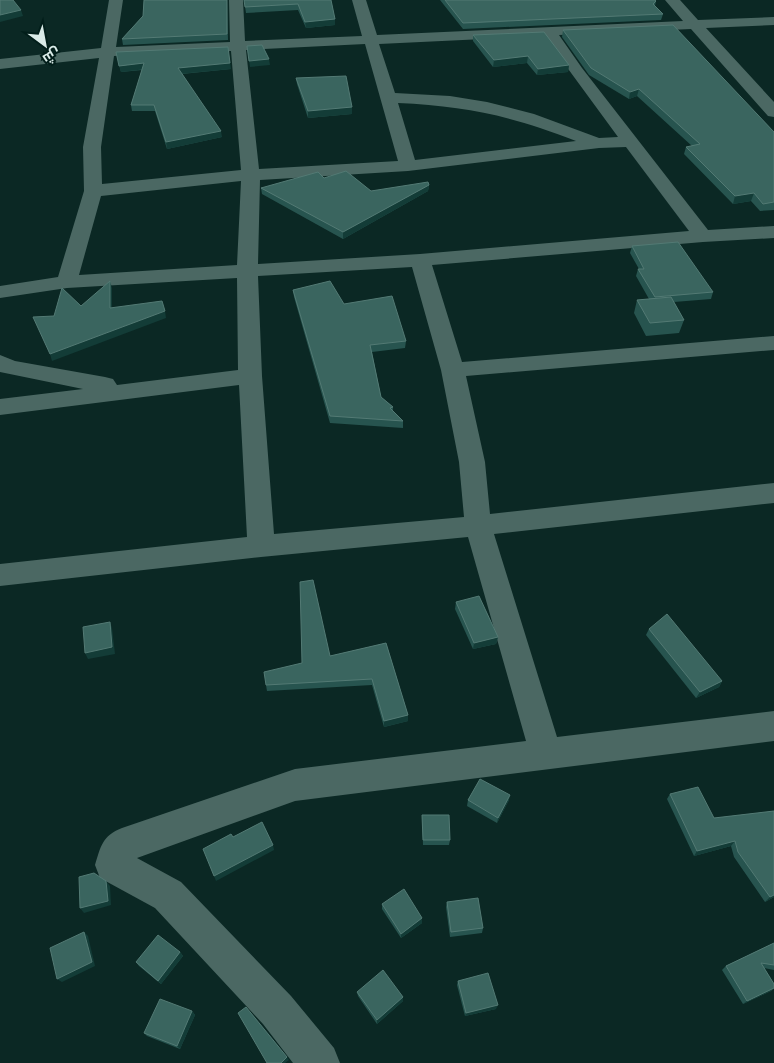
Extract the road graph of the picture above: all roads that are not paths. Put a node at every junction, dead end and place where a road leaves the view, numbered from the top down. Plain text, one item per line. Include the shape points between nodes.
1 (116, 0) edge
2 (236, 0) edge
3 (359, 0) edge
4 (672, 0) edge
5 (774, 21) edge
6 (694, 23) junction
7 (549, 32) junction
8 (370, 41) junction
9 (238, 47) junction
10 (108, 52) junction
11 (1, 63) edge
12 (387, 98) junction
13 (774, 112) edge
14 (630, 142) junction
15 (600, 143) junction
16 (408, 166) junction
17 (251, 175) junction
18 (93, 191) junction
19 (774, 232) edge
20 (703, 236) junction
21 (420, 260) junction
22 (247, 269) junction
23 (66, 282) junction
24 (0, 292) edge
25 (774, 343) edge
26 (0, 362) edge
27 (453, 370) junction
28 (250, 376) junction
29 (132, 390) junction
30 (0, 407) edge
31 (774, 493) edge
32 (478, 526) junction
33 (260, 546) junction
34 (0, 575) edge
35 (774, 726) edge
36 (546, 754) junction
37 (319, 1063) edge

1 - 10 street
2 - 9 street
3 - 8 street
4 - 6 street
5 - 6 street
6 - 7 street
6 - 13 street
7 - 8 street
7 - 14 street
8 - 9 street
8 - 12 street
9 - 10 street
9 - 17 street
10 - 11 street
10 - 18 street via 92,147
12 - 15 street via 486,106 528,117
12 - 16 street
14 - 15 street
14 - 20 street
15 - 16 street
16 - 17 street
17 - 18 street
17 - 22 street
18 - 23 street
19 - 20 street
20 - 21 street
21 - 22 street
21 - 27 street
22 - 23 street
22 - 28 street
23 - 24 street
25 - 27 street
26 - 29 street via 8,367
27 - 32 street via 472,462
28 - 29 street
28 - 33 street
29 - 30 street
31 - 32 street
32 - 33 street
32 - 36 street
33 - 34 street
35 - 36 street
36 - 37 street via 295,785 122,846 113,865 168,895 276,1010

